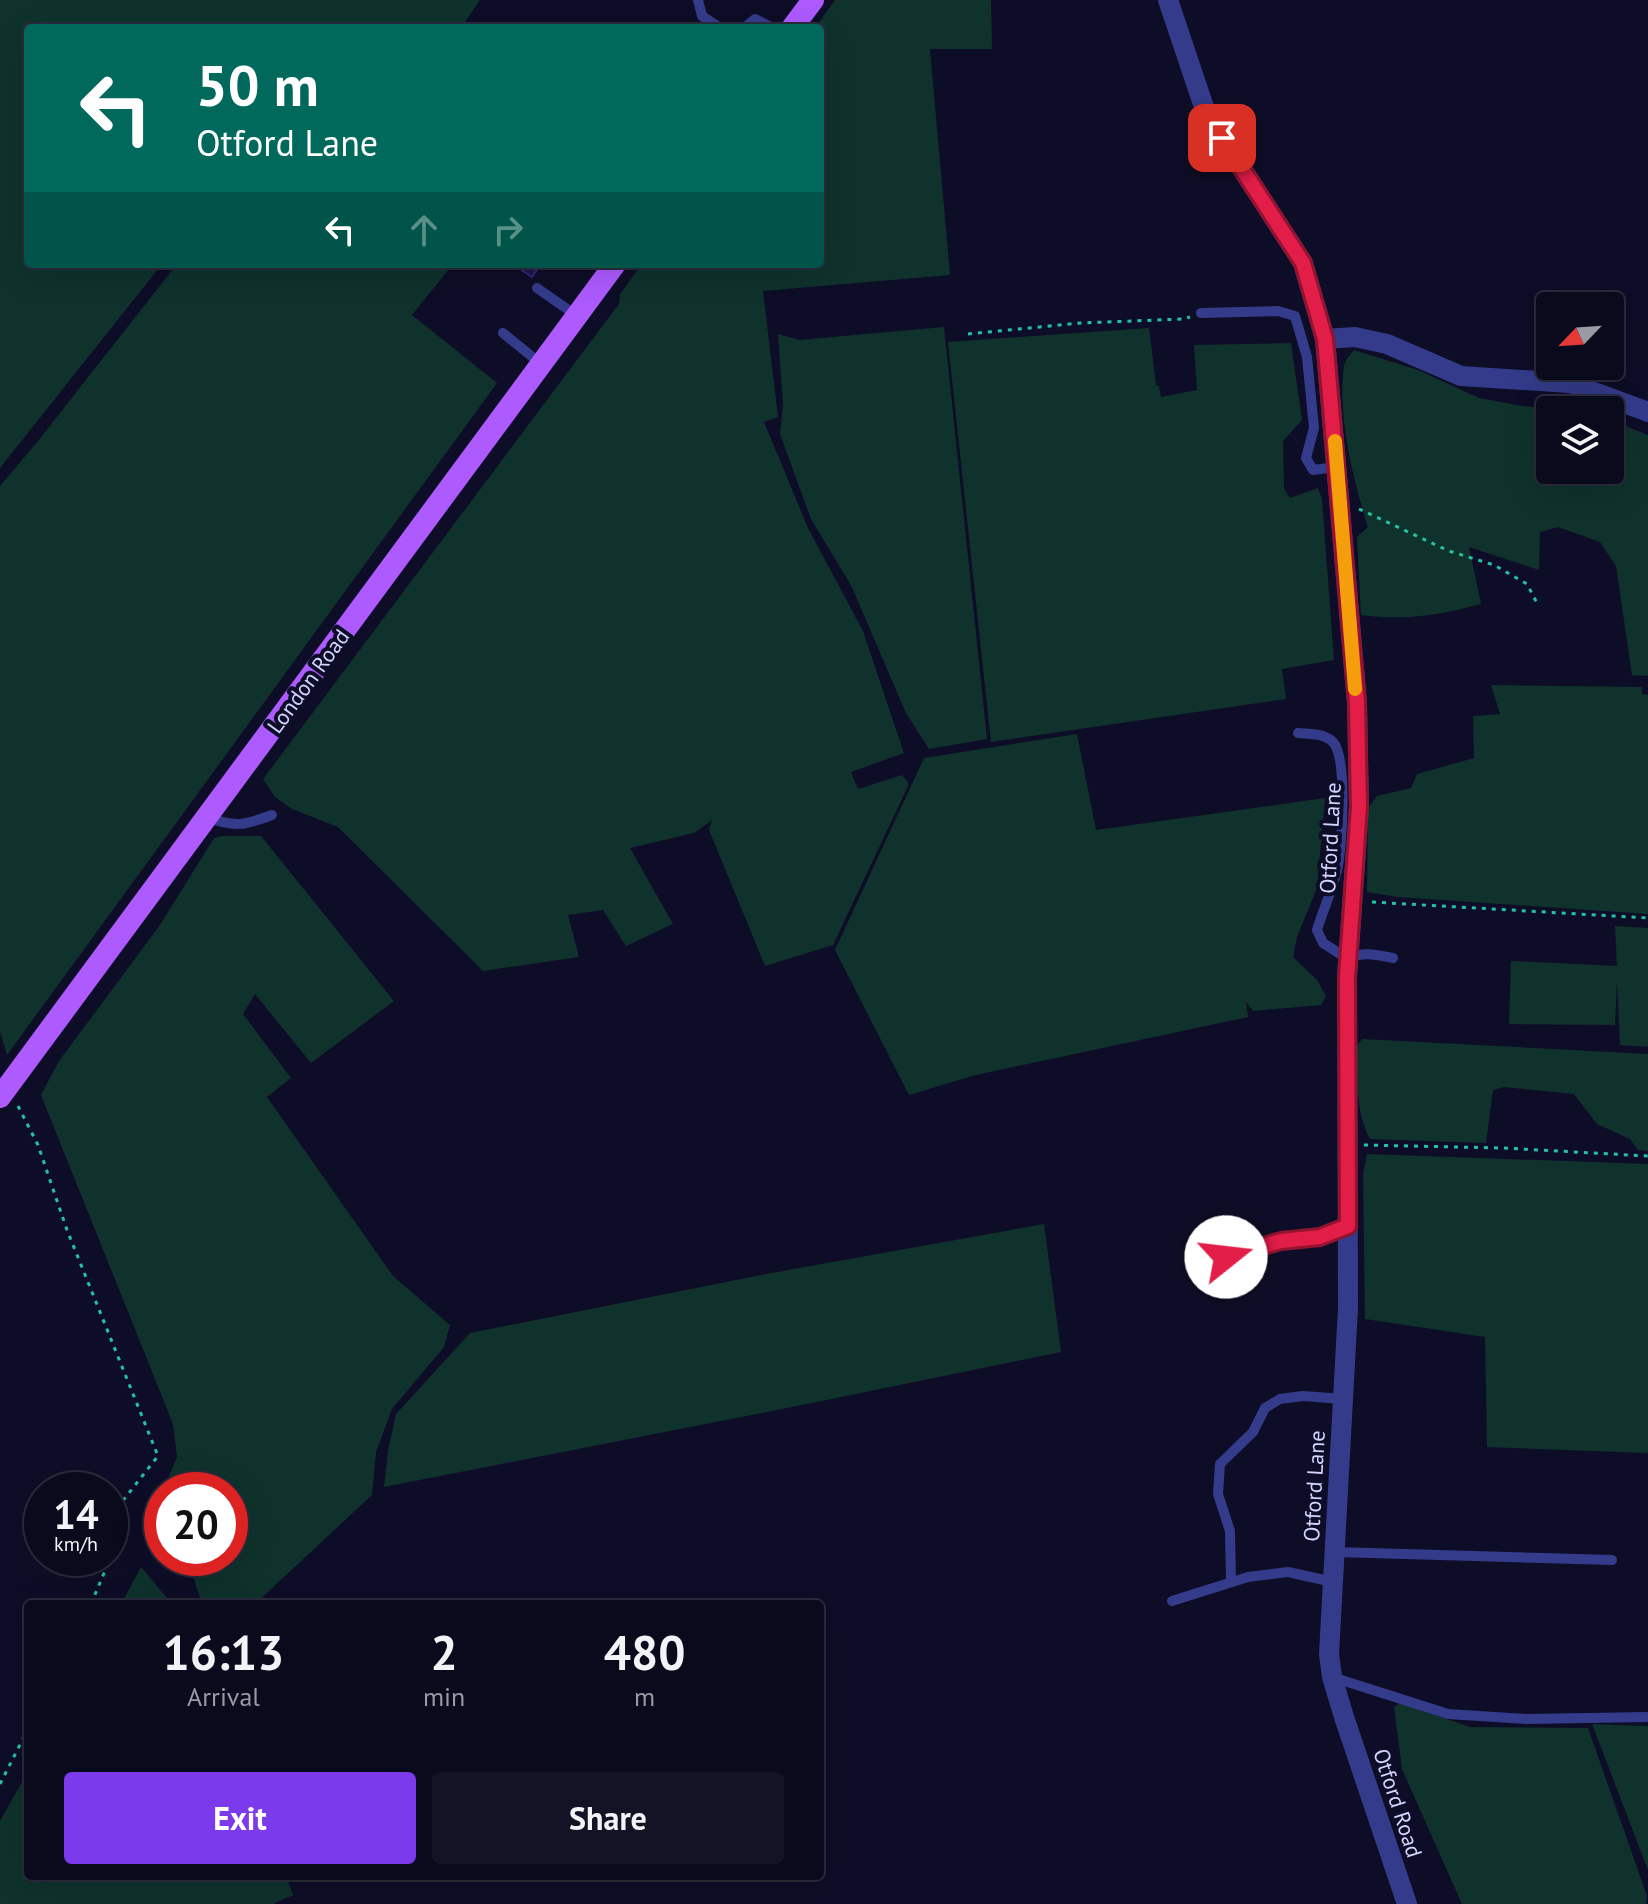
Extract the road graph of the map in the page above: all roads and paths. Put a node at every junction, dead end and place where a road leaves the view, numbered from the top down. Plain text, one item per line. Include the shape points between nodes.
1 (698, 0) edge
2 (813, 0) edge
3 (1168, 0) edge
4 (714, 24) edge
5 (795, 24) edge
6 (612, 268) edge
7 (537, 288) dead end
8 (1201, 313) joint
9 (577, 316) junction
10 (503, 333) dead end
11 (968, 334) dead end
12 (1325, 339) junction
13 (541, 364) junction
14 (1648, 412) edge
15 (1338, 467) junction
16 (1341, 502) junction
17 (1538, 605) dead end
18 (1298, 733) dead end
19 (272, 815) dead end
20 (207, 817) junction
21 (1351, 901) junction
22 (1648, 918) edge
23 (1393, 958) dead end
24 (1348, 959) junction
25 (0, 1096) edge
26 (1347, 1145) junction
27 (1648, 1156) edge
28 (1348, 1226) junction
29 (1226, 1257) dead end
30 (1343, 1399) junction
31 (128, 1494) edge
32 (1335, 1552) junction
33 (1612, 1560) dead end
34 (103, 1576) edge
35 (1231, 1582) junction
36 (1333, 1582) junction
37 (93, 1600) edge
38 (1172, 1601) dead end
39 (1332, 1677) junction
40 (1344, 1717) joint
41 (1648, 1717) edge
42 (24, 1737) edge
43 (0, 1784) edge
44 (1407, 1904) edge

1 - 4 lane via 702,16
2 - 5 main road
3 - 12 street, Otford Lane via 1206,113 1303,263
6 - 9 main road, London Road
7 - 9 lane
8 - 11 path via 1183,319
8 - 15 lane via 1278,311 1295,316 1307,357 1314,428 1306,458 1313,470
9 - 13 main road, London Road
10 - 13 lane
12 - 14 street via 1355,337 1387,344 1461,376 1570,383
12 - 15 street, Otford Lane
13 - 20 main road, London Road
15 - 16 street, Otford Lane
16 - 17 path via 1449,551 1494,565 1527,584
16 - 21 street, Otford Lane via 1357,718 1359,807
18 - 24 lane via 1321,734 1340,755 1343,806 1337,870 1317,930 1323,943
19 - 20 lane via 237,825
20 - 25 main road, London Road
21 - 22 path
21 - 24 street, Otford Lane
23 - 24 lane via 1356,954
24 - 26 street, Otford Lane
25 - 31 path via 19,1106 38,1145 158,1456
26 - 27 path
26 - 28 street, Otford Lane
28 - 29 lane
28 - 30 street, Otford Lane
30 - 32 street, Otford Lane
30 - 35 lane via 1280,1399 1265,1408 1253,1432 1220,1464 1218,1494 1230,1531
32 - 33 lane
32 - 36 street, Otford Lane
34 - 37 path
35 - 36 lane via 1288,1572
35 - 38 lane
36 - 39 street, Otford Lane
39 - 40 street, Otford Lane
39 - 41 lane via 1448,1714
40 - 44 street, Otford Road
42 - 43 path

